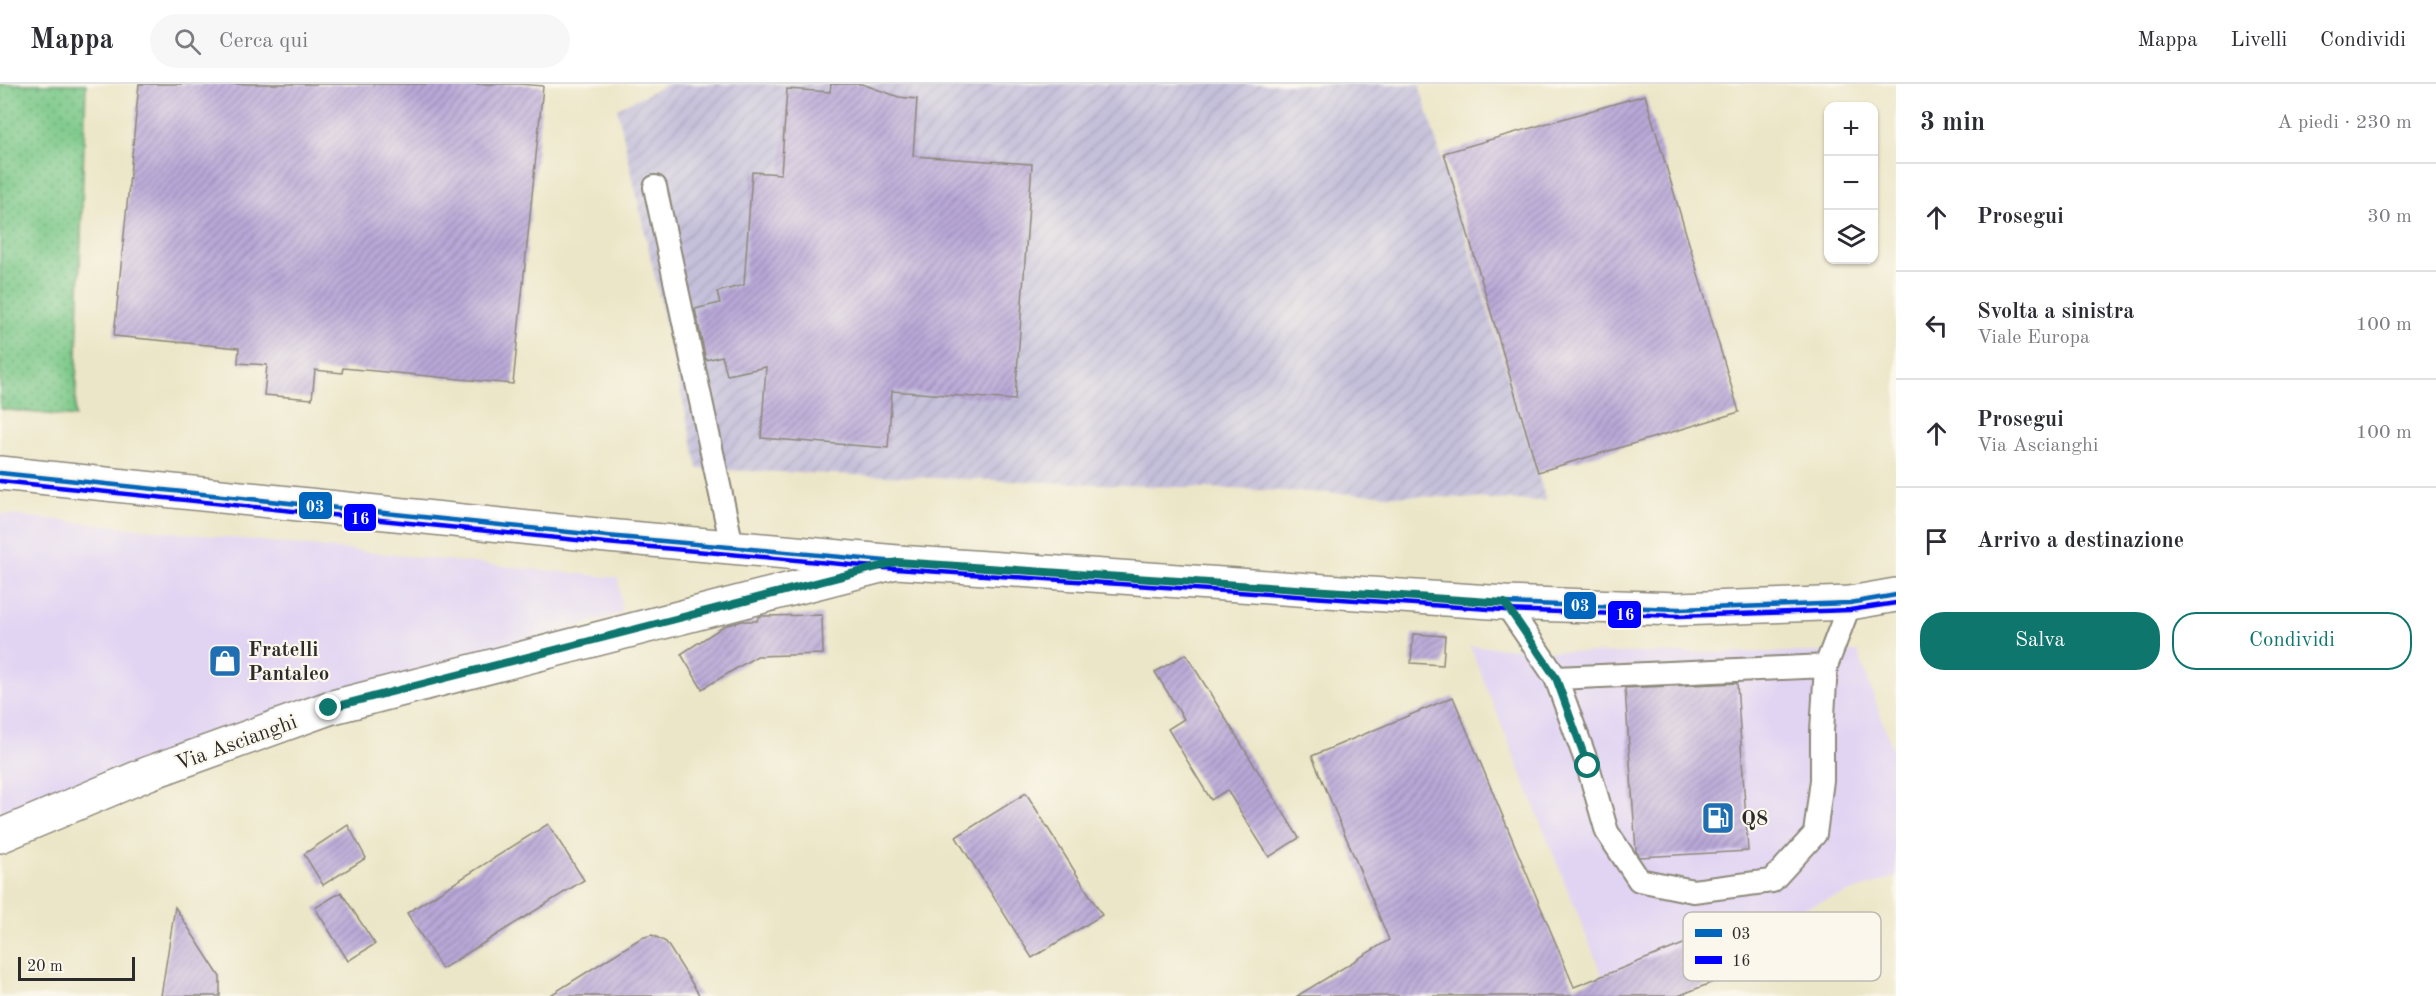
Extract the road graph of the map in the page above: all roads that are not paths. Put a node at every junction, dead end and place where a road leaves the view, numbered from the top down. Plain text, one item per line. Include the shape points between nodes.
1 (655, 188) dead end
2 (0, 473) edge
3 (732, 546) junction
4 (897, 562) junction
5 (1896, 595) edge
6 (1505, 603) junction
7 (1850, 603) junction
8 (1826, 666) junction
9 (1556, 678) junction
10 (0, 836) edge

1 - 3 lane
2 - 3 main road
3 - 4 main road
4 - 6 main road
4 - 10 main road, Via Ascianghi via 329,708 149,773
5 - 7 main road
6 - 7 main road via 1678,609
6 - 9 lane
7 - 8 lane
8 - 9 lane
8 - 9 lane via 1822,780 1815,834 1772,881 1694,891 1639,880 1607,832

